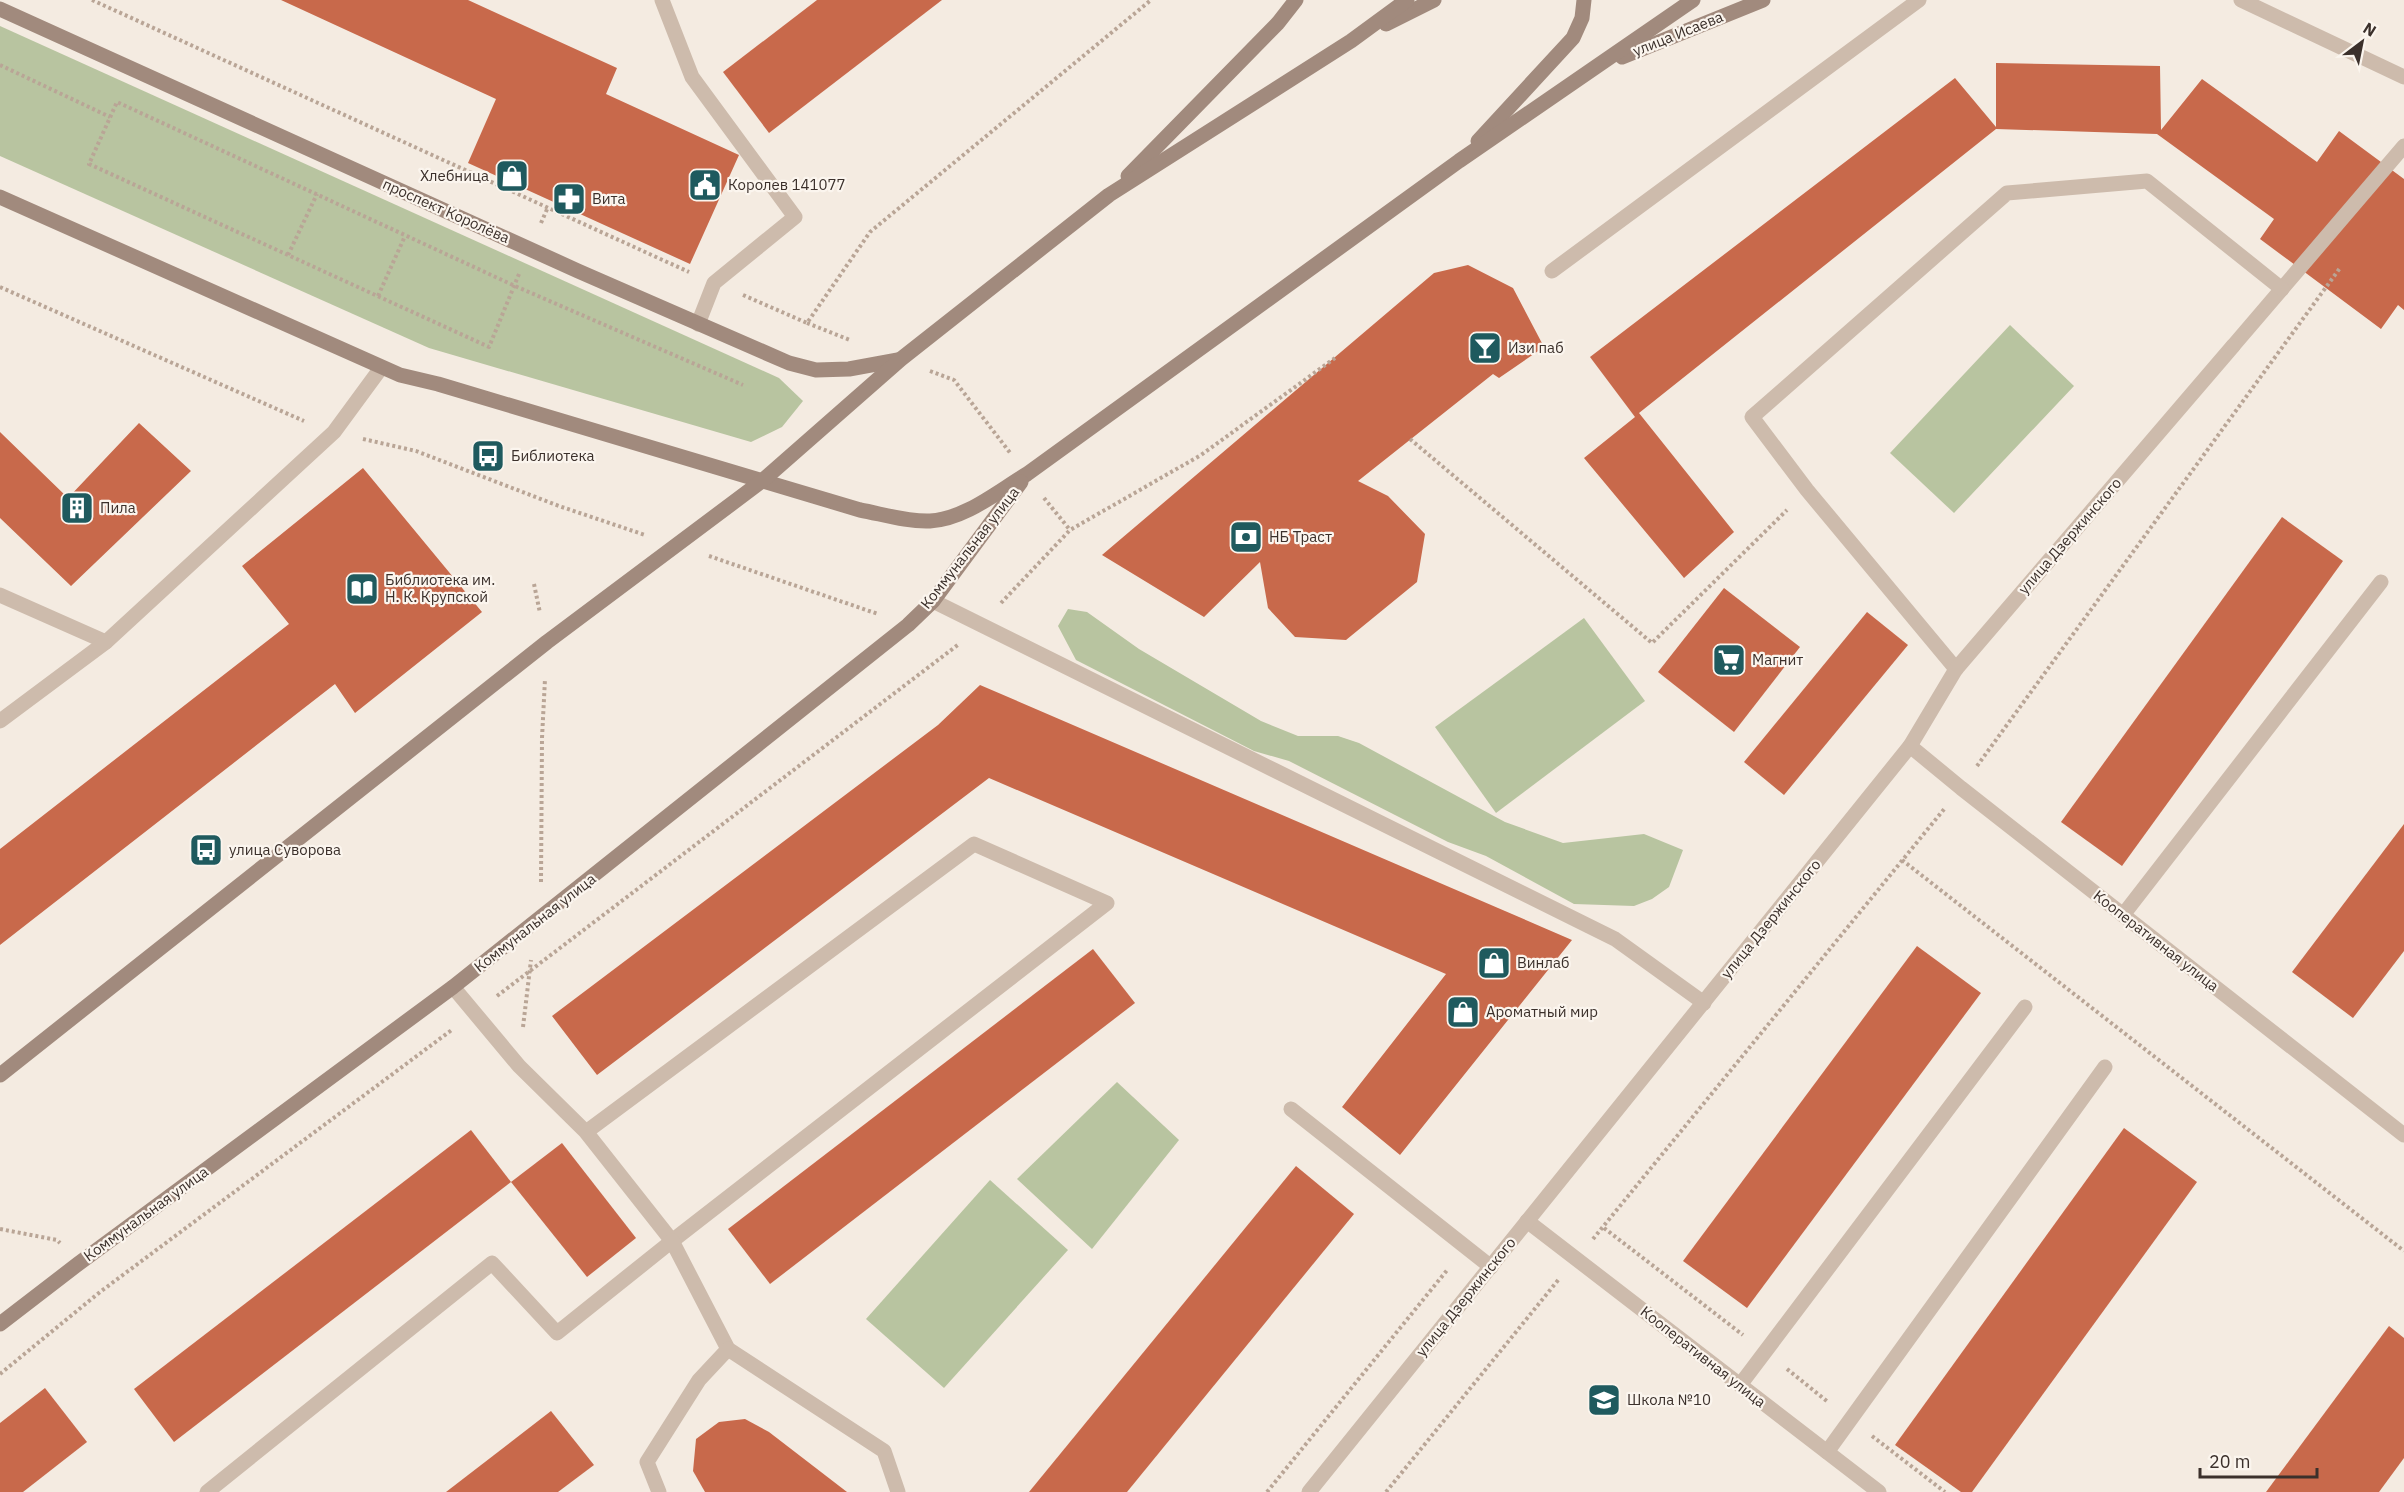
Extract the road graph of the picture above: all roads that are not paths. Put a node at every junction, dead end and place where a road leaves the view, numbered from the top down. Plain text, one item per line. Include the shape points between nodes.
1 (662, 0) edge
2 (1296, 0) edge
3 (1407, 0) edge
4 (1434, 0) edge
5 (1584, 0) edge
6 (1694, 0) edge
7 (1762, 0) edge
8 (1919, 0) edge
9 (2241, 0) edge
10 (0, 9) edge
11 (1351, 41) junction
12 (1594, 68) junction
13 (2404, 77) edge
14 (2404, 146) edge
15 (1459, 161) junction
16 (1109, 195) junction
17 (0, 197) edge
18 (1552, 271) dead end
19 (2282, 289) junction
20 (698, 324) junction
21 (901, 359) junction
22 (381, 368) junction
23 (1027, 474) junction
24 (762, 481) junction
25 (2381, 582) dead end
26 (0, 595) edge
27 (933, 601) junction
28 (106, 642) junction
29 (1956, 669) junction
30 (0, 721) edge
31 (1910, 746) junction
32 (2123, 915) junction
33 (453, 987) junction
34 (1704, 1003) junction
35 (2025, 1007) dead end
36 (2105, 1067) dead end
37 (0, 1075) edge
38 (1290, 1109) dead end
39 (586, 1132) junction
40 (2404, 1135) edge
41 (1527, 1221) junction
42 (672, 1241) junction
43 (1491, 1267) junction
44 (0, 1324) edge
45 (728, 1349) junction
46 (1740, 1385) junction
47 (1827, 1452) junction
48 (207, 1492) edge
49 (659, 1492) edge
50 (898, 1492) edge
51 (1309, 1492) edge
52 (1879, 1492) edge

1 - 20 street via 692,77 795,217 714,283
2 - 16 main road
3 - 11 main road
4 - 11 main road
5 - 15 main road via 1582,18 1573,38
6 - 12 main road
7 - 12 main road, улица Исаева
8 - 18 street
9 - 13 street
10 - 20 main road, проспект Королёва
11 - 16 main road
12 - 15 main road
14 - 19 street, улица Дзержинского
15 - 23 main road
16 - 21 main road
17 - 22 main road
19 - 29 street, улица Дзержинского
19 - 29 street via 2147,181 2007,194 1752,417 1807,490
20 - 21 main road, проспект Королёва via 789,363 816,370 849,369
21 - 24 main road
22 - 24 main road
22 - 28 street via 334,432
23 - 24 main road via 964,513 930,521 860,510
23 - 27 main road, Коммунальная улица
24 - 37 main road via 547,642
25 - 32 street
26 - 28 street
27 - 33 main road, Коммунальная улица via 908,625
27 - 34 street via 1615,939
28 - 30 street
29 - 31 street, улица Дзержинского
31 - 32 street, Кооперативная улица
31 - 34 street, улица Дзержинского
32 - 40 street, Кооперативная улица
33 - 39 street via 519,1066
33 - 44 main road, Коммунальная улица
34 - 41 street, улица Дзержинского
35 - 46 street
36 - 47 street
38 - 43 street
39 - 42 street
39 - 42 street via 974,844 1107,903
41 - 43 street, улица Дзержинского
41 - 46 street, Кооперативная улица
42 - 45 street
42 - 48 street via 557,1333 492,1263
43 - 51 street, улица Дзержинского
45 - 49 street via 699,1380 647,1462
45 - 50 street via 884,1451
46 - 47 street, Кооперативная улица
47 - 52 street, Кооперативная улица

